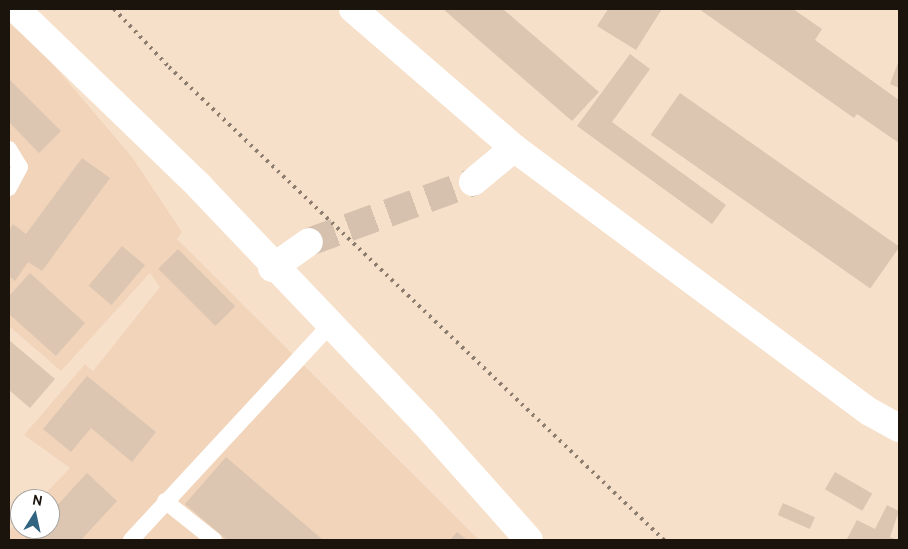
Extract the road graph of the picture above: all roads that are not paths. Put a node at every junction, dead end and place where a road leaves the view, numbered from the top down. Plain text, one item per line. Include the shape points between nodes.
1 (16, 9) edge
2 (352, 9) edge
3 (9, 148) edge
4 (514, 148) junction
5 (473, 182) tunnel mouth
6 (9, 188) edge
7 (310, 242) tunnel mouth
8 (272, 268) junction
9 (330, 325) junction
10 (899, 428) edge
11 (164, 501) junction
12 (131, 540) edge
13 (214, 540) edge
14 (527, 540) edge

1 - 8 street via 199,186
2 - 4 street
3 - 6 lane via 20,167
4 - 5 street
4 - 10 street via 870,412
7 - 8 street
8 - 9 street
9 - 11 lane
9 - 14 street
11 - 12 lane
11 - 13 lane

